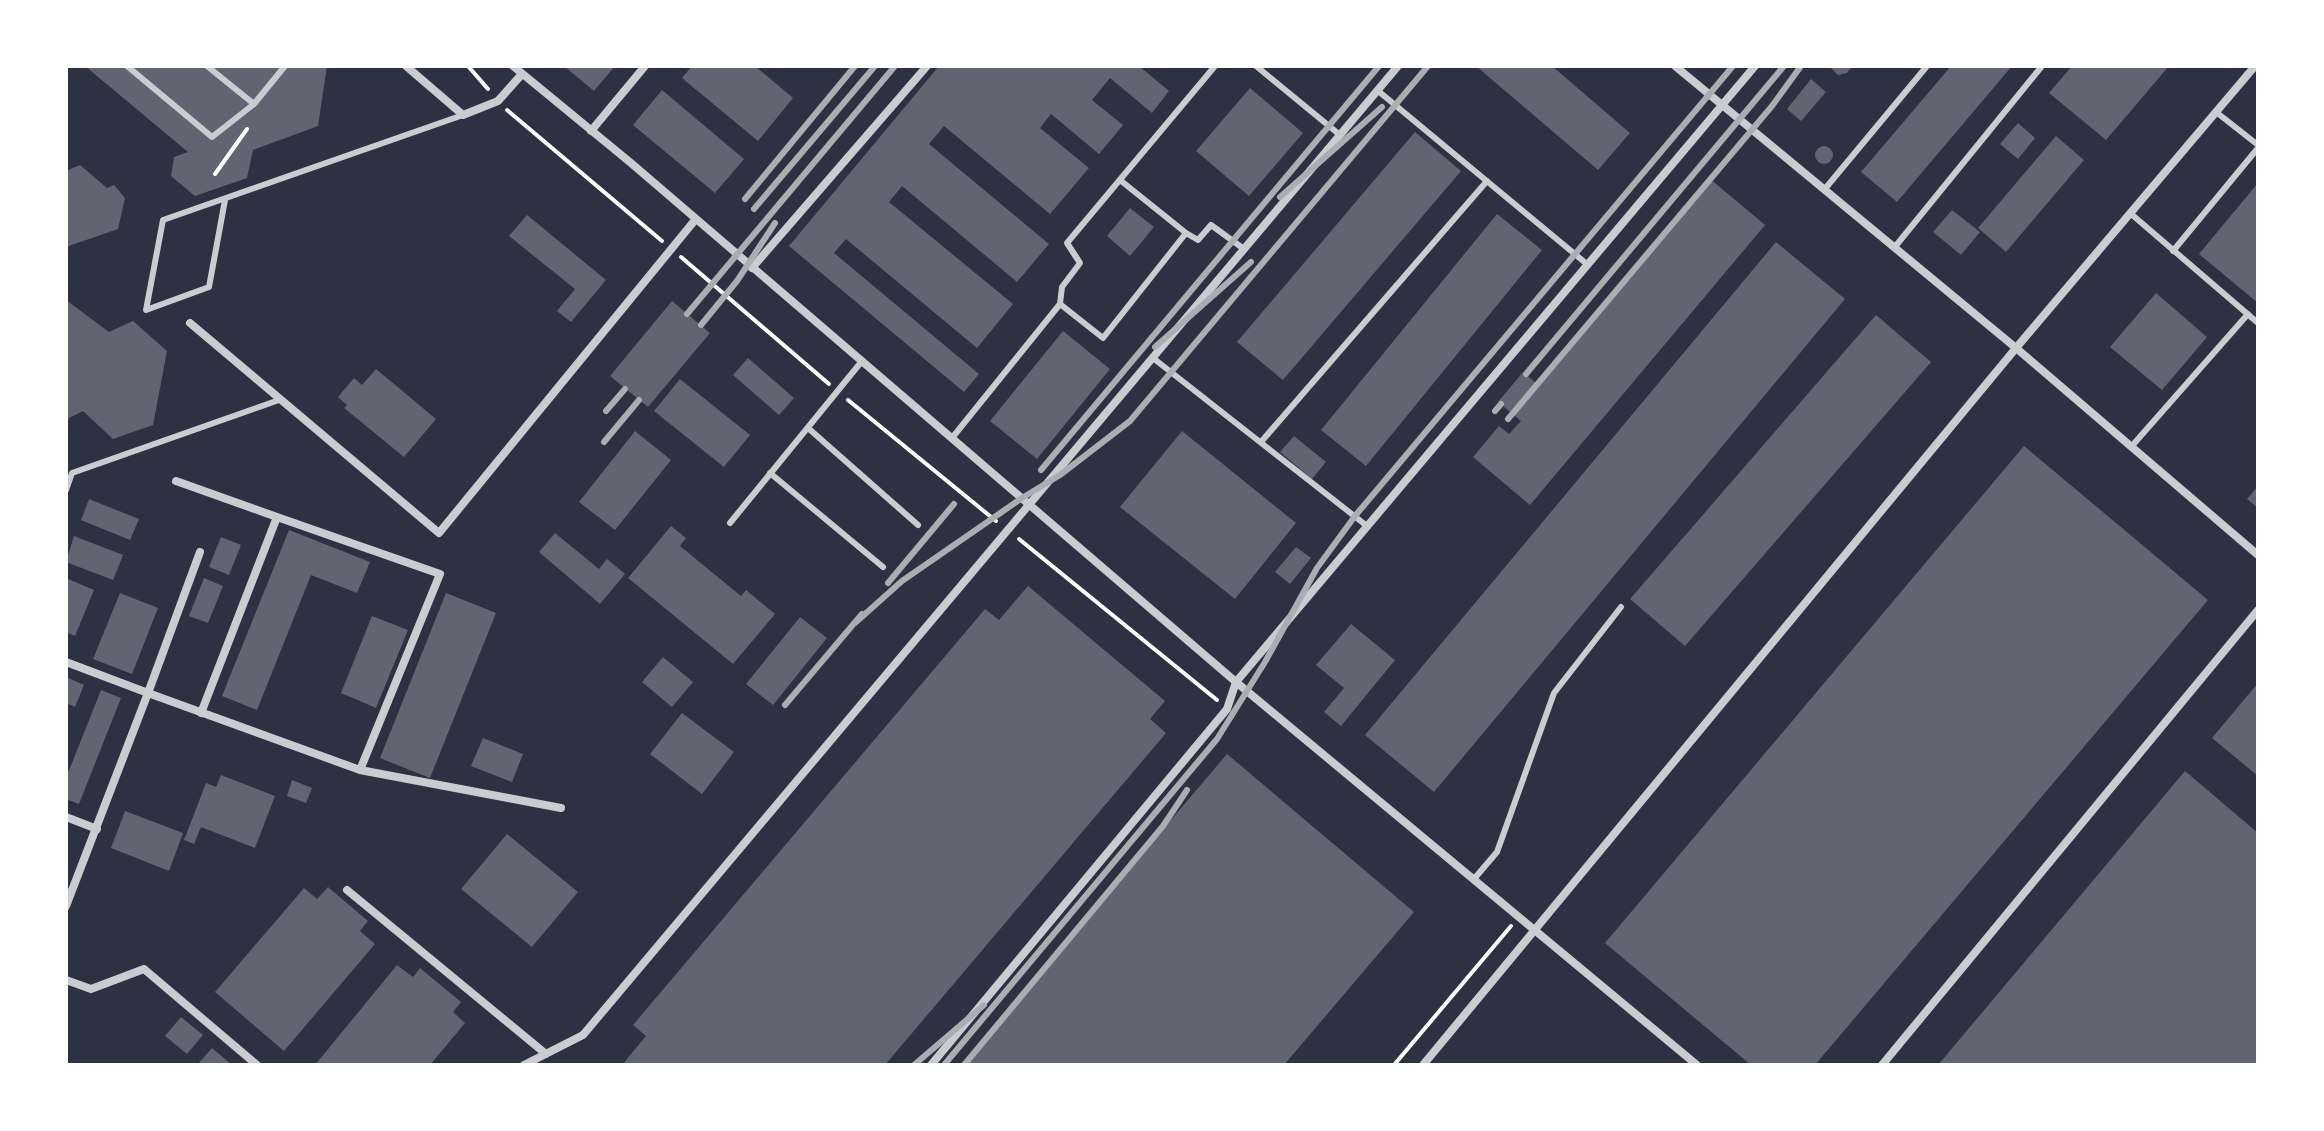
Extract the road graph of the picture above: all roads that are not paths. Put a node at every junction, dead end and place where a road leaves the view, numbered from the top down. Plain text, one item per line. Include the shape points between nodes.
1 (127, 66) edge
2 (207, 66) edge
3 (285, 66) edge
4 (406, 66) edge
5 (513, 66) edge
6 (645, 66) edge
7 (927, 66) edge
8 (1215, 66) edge
9 (1256, 66) edge
10 (1398, 66) edge
11 (1675, 66) edge
12 (1755, 66) edge
13 (1927, 66) edge
14 (2042, 66) edge
15 (2255, 66) edge
16 (522, 74) junction
17 (1377, 90) junction
18 (254, 104) junction
19 (1722, 106) junction
20 (2216, 112) junction
21 (463, 115) junction
22 (591, 131) junction
23 (1340, 135) junction
24 (2258, 146) edge
25 (1120, 180) junction
26 (1487, 181) junction
27 (1824, 190) junction
28 (225, 200) junction
29 (2130, 213) junction
30 (695, 220) junction
31 (1186, 233) junction
32 (1894, 248) junction
33 (1244, 249) junction
34 (2173, 251) junction
35 (1588, 265) junction
36 (752, 268) junction
37 (1060, 304) junction
38 (2248, 314) junction
39 (190, 323) dead end
40 (2258, 323) edge
41 (2016, 348) junction
42 (1153, 358) junction
43 (862, 361) junction
44 (279, 400) junction
45 (808, 428) junction
46 (952, 438) junction
47 (1261, 442) junction
48 (2131, 447) junction
49 (770, 473) junction
50 (176, 481) dead end
51 (66, 490) edge
52 (1031, 505) junction
53 (277, 517) junction
54 (730, 523) dead end
55 (918, 525) dead end
56 (1367, 526) junction
57 (200, 552) dead end
58 (2258, 555) edge
59 (883, 567) dead end
60 (1621, 607) dead end
61 (2258, 610) edge
62 (66, 662) edge
63 (1236, 682) junction
64 (148, 693) junction
65 (201, 713) junction
66 (360, 770) junction
67 (561, 808) dead end
68 (66, 817) edge
69 (97, 829) junction
70 (1474, 879) junction
71 (347, 890) dead end
72 (66, 906) edge
73 (1534, 931) junction
74 (66, 980) edge
75 (546, 1054) junction
76 (257, 1065) edge
77 (524, 1065) edge
78 (931, 1065) edge
79 (1423, 1065) edge
80 (1697, 1065) edge
81 (1882, 1065) edge

1 - 18 lane via 212,137
2 - 18 lane
3 - 18 lane
4 - 21 street
5 - 16 street
6 - 22 street
7 - 36 street
8 - 25 lane
9 - 23 lane
10 - 17 street
11 - 19 street
12 - 19 street
13 - 27 lane
14 - 32 lane
15 - 20 street
16 - 21 street via 498,101
16 - 22 street
17 - 23 street
17 - 26 lane
19 - 27 street
19 - 35 street
20 - 24 lane
20 - 29 street
21 - 28 lane
22 - 30 street
23 - 33 street
24 - 34 lane
25 - 31 lane
25 - 37 lane via 1067,243 1080,263 1062,287
26 - 35 lane
26 - 47 lane
27 - 32 street
28 - 28 lane via 163,220 146,310 209,287
29 - 34 lane
29 - 41 street
30 - 36 street
30 - 44 street via 439,533
31 - 33 lane via 1198,240 1211,225
31 - 37 lane via 1103,338
32 - 41 street
33 - 42 street
34 - 38 lane
35 - 56 street
36 - 43 street
37 - 46 lane
38 - 40 lane
38 - 48 lane
39 - 44 street
41 - 48 street
41 - 73 street
42 - 47 lane
42 - 52 street
43 - 45 lane
43 - 46 street
44 - 51 lane via 72,473
45 - 49 lane
45 - 55 lane
46 - 52 street
47 - 56 lane
48 - 58 street
49 - 54 lane
49 - 59 lane
50 - 53 street
52 - 63 street
52 - 75 street via 583,1035
53 - 65 street
53 - 66 street via 440,574
56 - 63 street
57 - 64 street
60 - 70 lane via 1554,693 1497,852
61 - 81 street
62 - 64 street
63 - 70 street
63 - 78 street via 1227,709
64 - 65 street
64 - 69 street
65 - 66 street
66 - 67 street
68 - 69 street
69 - 72 street
70 - 73 street
71 - 75 street
73 - 79 street
73 - 80 street
74 - 76 street via 91,989 144,969
75 - 77 street

